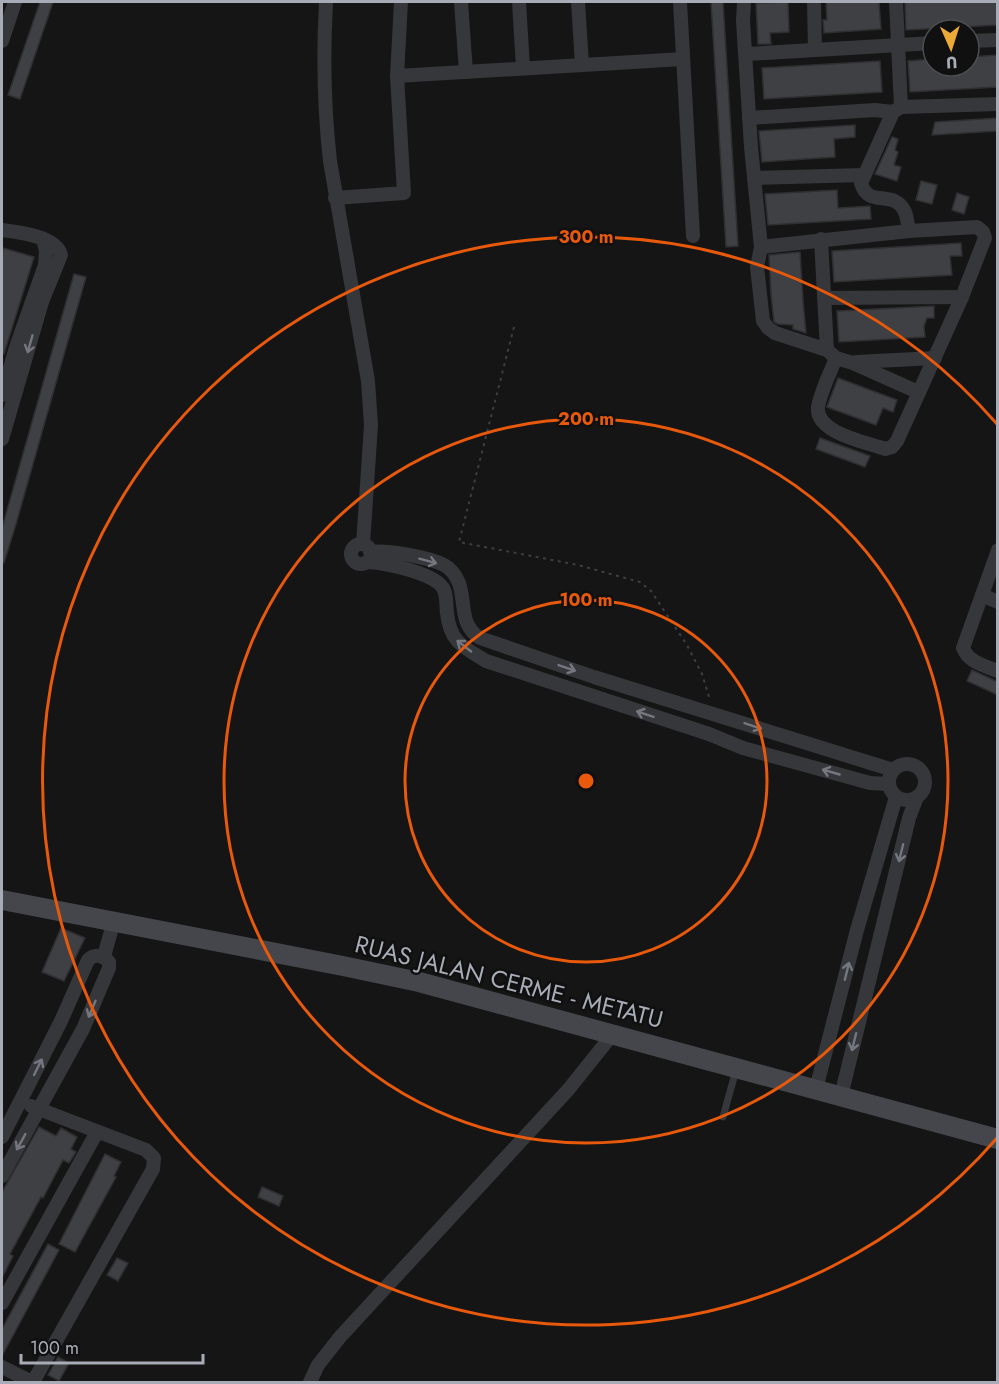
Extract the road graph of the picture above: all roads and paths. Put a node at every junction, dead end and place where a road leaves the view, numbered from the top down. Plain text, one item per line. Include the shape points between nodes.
1 (15, 2) edge
2 (326, 2) edge
3 (401, 2) edge
4 (461, 2) edge
5 (519, 2) edge
6 (578, 2) edge
7 (680, 2) edge
8 (744, 2) edge
9 (814, 2) edge
10 (896, 2) edge
11 (2, 40) edge
12 (998, 40) edge
13 (981, 41) edge
14 (921, 44) edge
15 (898, 45) junction
16 (815, 49) junction
17 (747, 54) junction
18 (683, 59) junction
19 (582, 65) junction
20 (523, 68) junction
21 (466, 72) junction
22 (397, 76) junction
23 (998, 104) edge
24 (897, 110) junction
25 (749, 118) junction
26 (864, 175) junction
27 (754, 178) junction
28 (335, 198) junction
29 (2, 230) edge
30 (909, 231) junction
31 (693, 236) dead end
32 (43, 239) junction
33 (821, 239) junction
34 (761, 247) junction
35 (962, 297) junction
36 (824, 298) junction
37 (514, 327) dead end
38 (832, 354) junction
39 (935, 358) junction
40 (853, 363) junction
41 (918, 392) junction
42 (2, 395) edge
43 (2, 439) edge
44 (998, 550) edge
45 (367, 553) junction
46 (982, 595) junction
47 (998, 602) edge
48 (998, 671) edge
49 (715, 714) junction
50 (710, 734) junction
51 (893, 770) junction
52 (888, 784) junction
53 (896, 797) junction
54 (917, 797) junction
55 (2, 900) edge
56 (114, 921) junction
57 (857, 930) junction
58 (880, 935) junction
59 (104, 956) junction
60 (61, 1021) junction
61 (83, 1029) junction
62 (612, 1035) junction
63 (737, 1068) junction
64 (816, 1089) junction
65 (841, 1096) junction
66 (21, 1102) junction
67 (40, 1109) junction
68 (723, 1117) dead end
69 (97, 1132) junction
70 (2, 1137) edge
71 (998, 1139) edge
72 (2, 1176) edge
73 (2, 1303) edge
74 (2, 1367) edge
75 (33, 1383) edge
76 (310, 1383) edge

1 - 11 street
2 - 28 street via 326,125
3 - 22 street
4 - 21 street
5 - 20 street
6 - 19 street
7 - 18 street
8 - 17 street
9 - 16 street
10 - 15 street
12 - 13 street
14 - 15 street
15 - 16 street
15 - 24 street
16 - 17 street
17 - 25 street
18 - 19 street
18 - 31 street
19 - 20 street
20 - 21 street
21 - 22 street
22 - 28 street via 404,193
23 - 24 street
24 - 25 street
24 - 26 street
25 - 27 street
26 - 27 street
26 - 30 street via 863,191 869,197 895,200 905,212
27 - 34 street
28 - 45 street via 368,381 371,425
29 - 32 street
30 - 33 street
30 - 35 street via 977,227 983,232 985,238
32 - 42 street via 45,265
32 -> 43 street via 57,246 61,255 42,302
33 - 34 street
33 - 36 street
34 - 38 street via 757,267 763,321 775,333
35 - 36 street
35 - 39 street
36 - 38 street
37 - 49 path via 459,542 578,565 640,582 651,591 687,645
38 - 40 street
38 - 41 street via 818,407 821,421 830,429 885,449 892,447
39 - 40 street
39 - 41 street
40 - 41 street
44 - 46 street
45 -> 49 street via 384,551 444,565 460,586 466,623 480,638
50 -> 45 street via 486,661 453,637 444,589 438,581
46 - 47 street
46 - 48 street via 963,648 971,660
49 - 50 street
49 -> 51 street
52 -> 50 street via 870,783 743,748
51 - 52 street
51 - 54 street via 907,764 920,770 925,784
52 - 53 street
53 - 54 street
53 - 57 street
54 -> 58 street
55 - 56 main road, RUAS JALAN CERME - METATU
56 - 59 street
56 - 62 main road, RUAS JALAN CERME - METATU via 419,982
57 - 58 street
64 -> 57 street
58 -> 65 street
59 - 60 street via 88,960
59 -> 61 street via 109,968
60 - 61 street
66 -> 60 street
61 - 67 street
62 - 63 main road, RUAS JALAN CERME - METATU
62 - 76 street via 568,1090 340,1337 318,1365
63 - 64 main road, RUAS JALAN CERME - METATU
63 - 68 lane
64 - 65 main road, RUAS JALAN CERME - METATU
65 - 71 main road, RUAS JALAN CERME - METATU
66 - 67 street
66 - 70 street
67 - 69 street
67 -> 72 street
69 - 73 street
69 - 75 street via 146,1150 154,1158 153,1169
74 - 75 street

